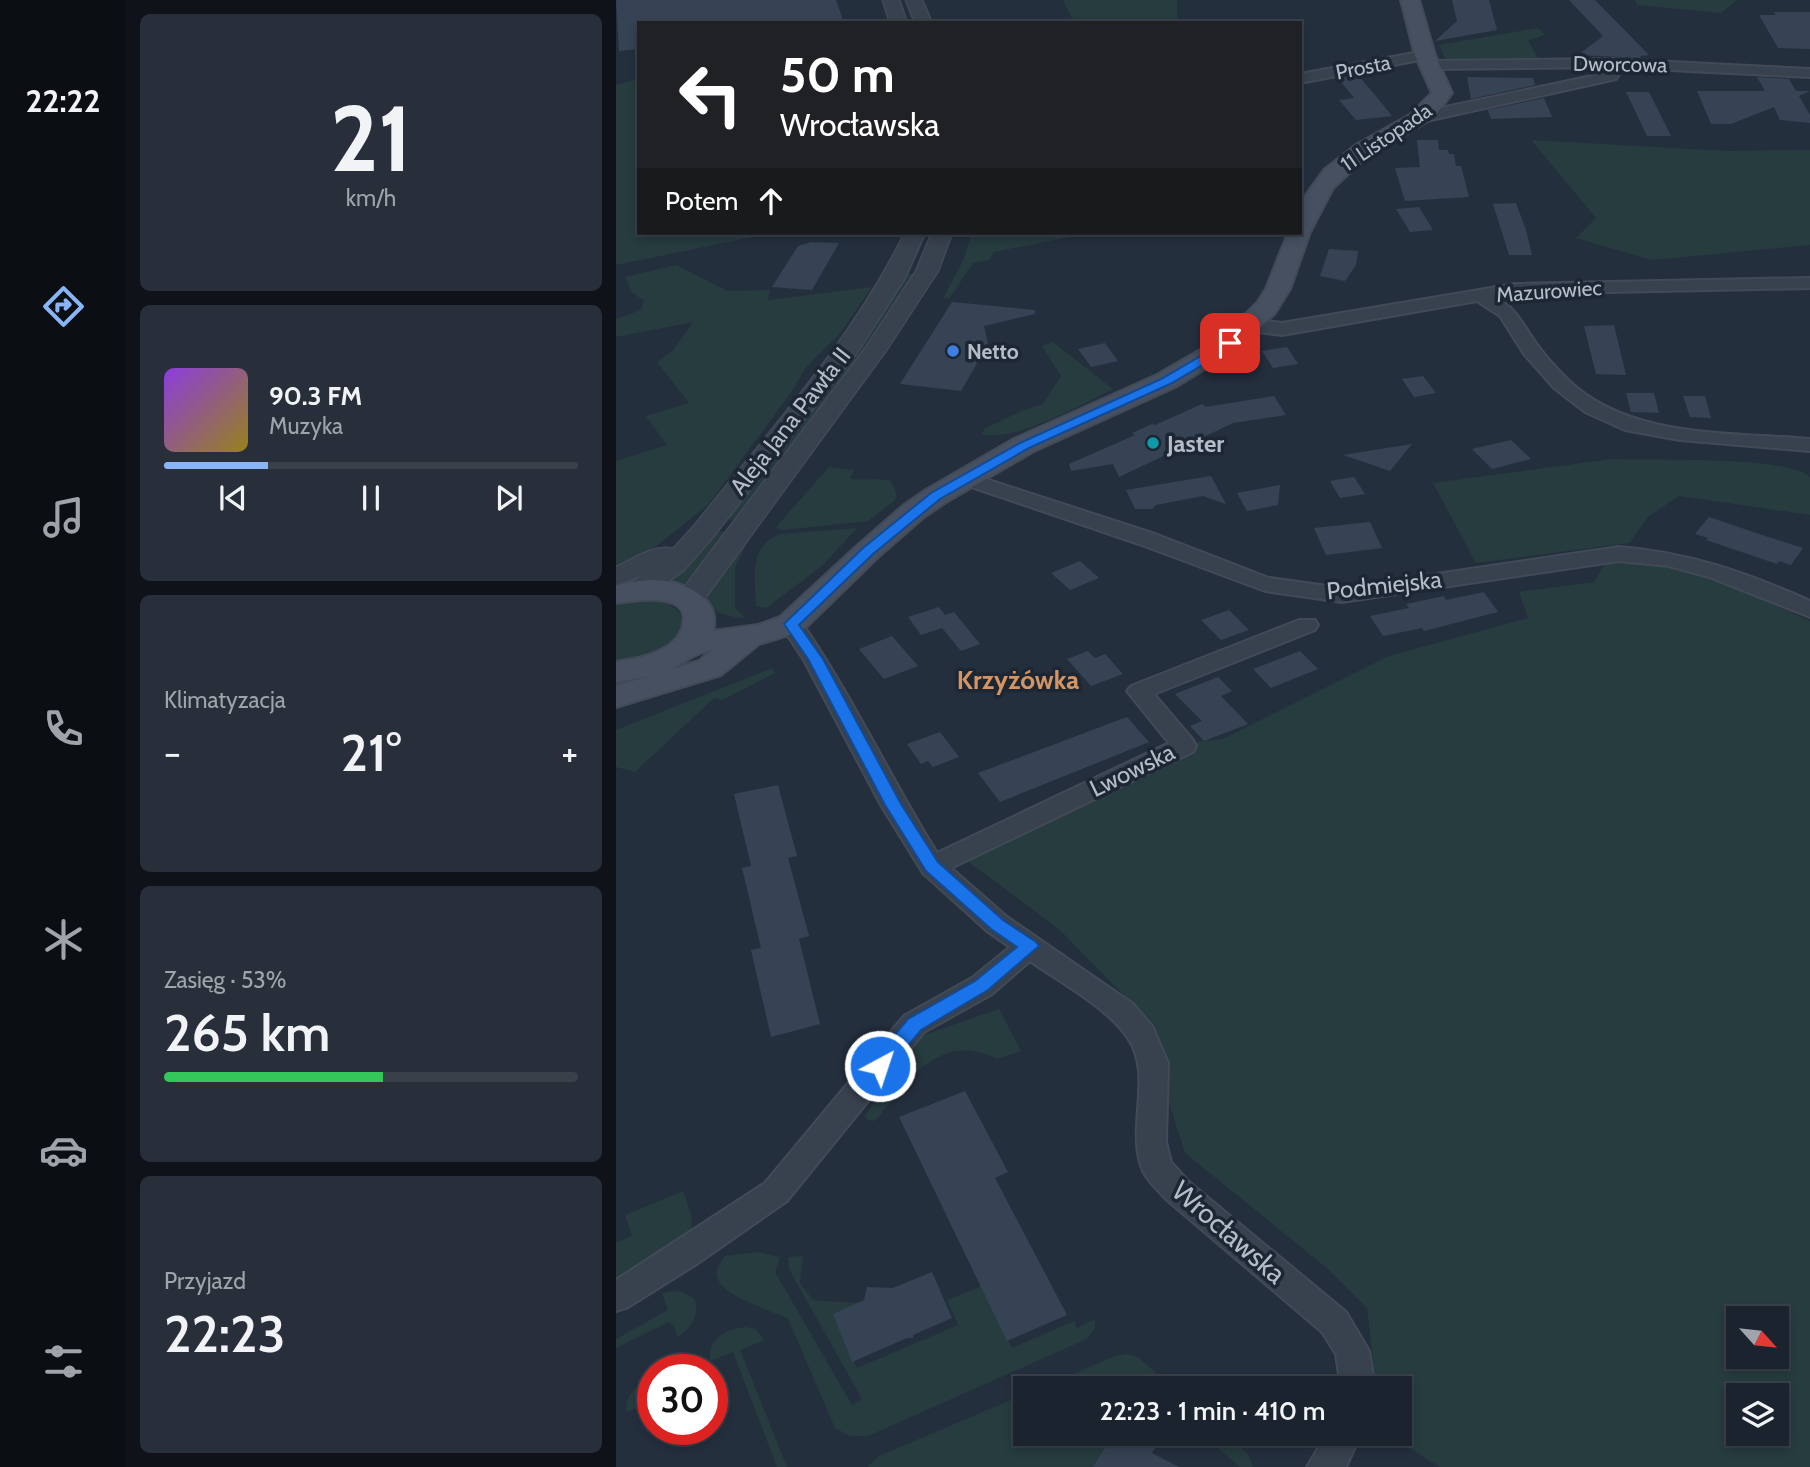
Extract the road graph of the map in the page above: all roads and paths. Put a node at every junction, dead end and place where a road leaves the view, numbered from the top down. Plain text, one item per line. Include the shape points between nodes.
1 (891, 0) edge
2 (914, 0) edge
3 (1410, 0) edge
4 (898, 21) edge
5 (923, 21) edge
6 (1427, 60) junction
7 (1810, 64) edge
8 (1685, 65) junction
9 (1740, 69) junction
10 (1810, 73) edge
11 (1302, 79) edge
12 (1422, 117) junction
13 (1302, 226) edge
14 (914, 235) edge
15 (941, 235) edge
16 (1298, 235) edge
17 (1810, 283) edge
18 (1482, 296) junction
19 (1250, 326) junction
20 (1810, 445) edge
21 (964, 478) junction
22 (868, 551) junction
23 (624, 587) edge
24 (1810, 610) edge
25 (694, 620) junction
26 (791, 624) junction
27 (1307, 625) dead end
28 (748, 637) junction
29 (616, 672) edge
30 (616, 697) edge
31 (932, 866) junction
32 (1030, 946) junction
33 (616, 1297) edge
34 (1355, 1376) edge
35 (1340, 1446) edge
36 (1325, 1467) edge

1 - 4 street
2 - 5 street
3 - 6 main road, 11 Listopada
6 - 8 street, Dworcowa
6 - 11 street, Prosta
6 - 12 main road, 11 Listopada via 1442,93
7 - 9 street
8 - 9 street, Dworcowa
8 - 12 street via 1588,79
9 - 10 street, Dworcowa
12 - 13 main road, 11 Listopada via 1364,149 1335,172 1316,192
14 - 23 street, Aleja Jana Pawła II via 890,285 850,345 721,508
15 - 25 street, Aleja Jana Pawła II via 927,271
16 - 19 main road, 11 Listopada via 1278,289
17 - 18 street, Mazurowiec via 1515,289
18 - 19 street, Mazurowiec via 1282,329
18 - 20 street via 1507,312 1538,359 1592,408 1632,426
19 - 21 main road, 11 Listopada via 1166,381 1062,427
21 - 22 main road, 11 Listopada via 914,511
21 - 24 street, Podmiejska via 1265,584 1305,592 1342,595 1619,554 1650,555 1696,564
22 - 25 main road, 11 Listopada via 773,617 743,623
22 - 26 main road, 11 Listopada
23 - 25 main road via 663,590
25 - 28 main road, 11 Listopada
25 - 29 main road via 678,655 660,665
26 - 28 main road, 11 Listopada
26 - 31 street, Wrocławska
27 - 31 street, Lwowska via 1139,691 1184,746
28 - 30 main road via 710,668
31 - 32 street, Wrocławska via 997,924
32 - 33 street via 982,986 914,1024 776,1192
32 - 34 street, Wrocławska via 1123,1012 1142,1034 1153,1063 1151,1142 1157,1168 1178,1191 1334,1322 1352,1351
35 - 36 street

